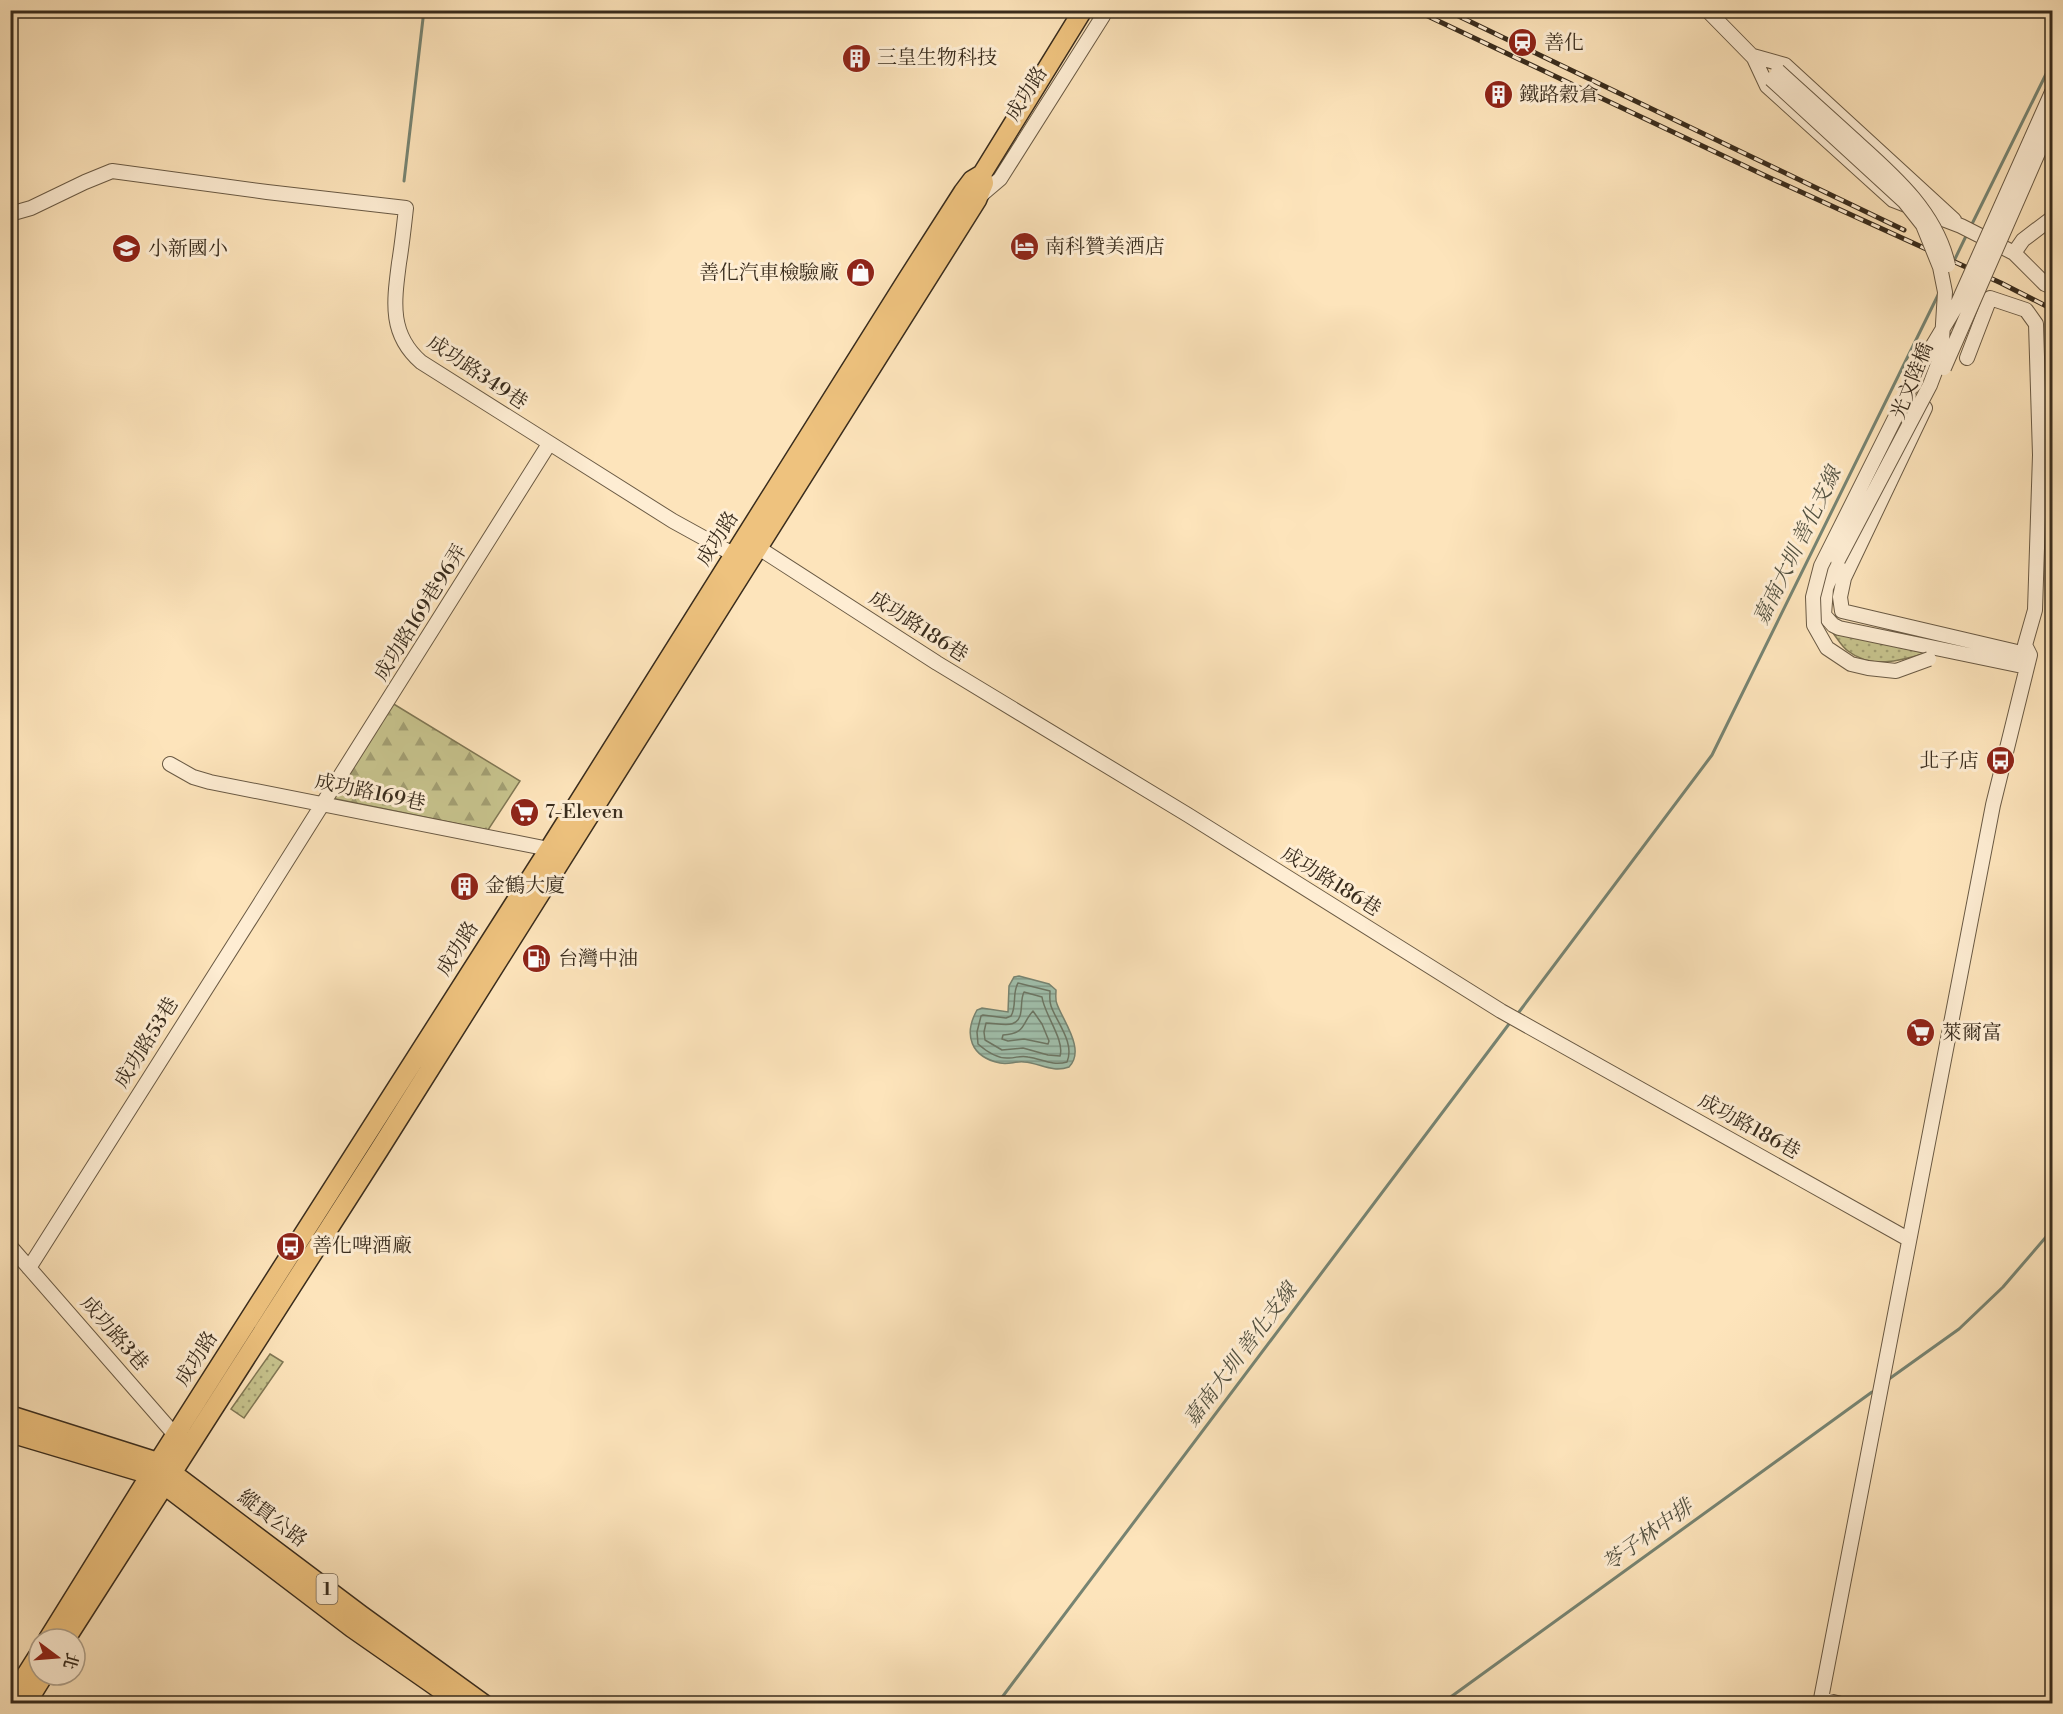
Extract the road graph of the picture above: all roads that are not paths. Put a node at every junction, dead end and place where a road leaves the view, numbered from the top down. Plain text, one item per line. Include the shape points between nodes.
1 (1076, 10) edge
2 (1083, 10) edge
3 (1094, 10) edge
4 (1707, 10) edge
5 (1753, 56) junction
6 (1774, 75) junction
7 (2052, 92) edge
8 (2052, 121) edge
9 (970, 196) junction
10 (1926, 196) junction
11 (1920, 210) junction
12 (10, 214) edge
13 (2052, 218) edge
14 (1961, 226) junction
15 (2014, 253) junction
16 (2052, 287) edge
17 (1967, 358) dead end
18 (1941, 373) junction
19 (549, 444) junction
20 (2039, 489) junction
21 (2052, 499) edge
22 (747, 551) junction
23 (1956, 651) junction
24 (2028, 661) junction
25 (170, 764) dead end
26 (325, 803) junction
27 (557, 853) junction
28 (203, 990) joint
29 (1908, 1239) junction
30 (11, 1247) edge
31 (29, 1268) junction
32 (10, 1415) edge
33 (10, 1433) edge
34 (182, 1440) junction
35 (161, 1473) junction
36 (56, 1627) edge
37 (73, 1627) edge
38 (27, 1673) edge
39 (37, 1687) edge
40 (10, 1700) edge
41 (1820, 1701) edge
42 (26, 1704) edge
43 (461, 1704) edge
44 (484, 1704) edge
45 (1841, 1704) edge

1 - 9 street, 成功路 via 976,168
2 - 9 main road, 成功路 via 982,174 972,180
3 - 9 street, 成功路 via 1103,16 1000,179
4 - 5 street
5 - 6 street
5 - 10 street via 1785,65
5 - 11 street via 1767,86 1893,200
6 - 18 street, 光文陸橋, bridge via 1906,188 1938,236 1952,282 1951,333
6 - 23 street, 光文陸橋, bridge via 1904,201 1923,225 1940,267 1945,292 1941,356 1930,385 1838,560 1826,588 1824,615 1839,628
7 - 23 street, bridge via 1957,304 1924,360 1821,566 1813,597 1814,625 1827,648 1851,664 1896,671
8 - 18 street, bridge
9 - 22 main road, 成功路
10 - 11 street
10 - 14 street
11 - 14 street
12 - 19 street, 成功路349巷 via 112,171 406,208 395,312 406,345 421,362
13 - 15 street via 2023,240
14 - 15 street
15 - 16 street
17 - 20 street via 1990,298 2026,310 2036,324
18 - 24 street, 光文陸橋 via 1844,578 1842,610
19 - 22 street, 成功路349巷 via 673,522
19 - 26 street, 成功路169巷96弄
20 - 21 street
20 - 24 street via 2035,610 2025,645
22 - 27 main road, 成功路
22 - 29 street, 成功路186巷 via 1188,815 1501,1011
23 - 24 street, 光文陸橋
24 - 29 street via 1993,805
25 - 26 street, 成功路169巷 via 210,782
26 - 27 street, 成功路169巷
26 - 28 street, 成功路169巷96弄
27 - 34 main road, 成功路
28 - 31 street, 成功路53巷
29 - 41 street
30 - 31 street, 成功路3巷
31 - 34 street, 成功路3巷
32 - 35 main road, 縱貫公路 / 1
33 - 35 main road, 縱貫公路 / 1
34 - 35 main road, 成功路
35 - 36 main road, 成功路
35 - 37 main road, 成功路
35 - 43 main road, 縱貫公路 / 1 via 352,1628
35 - 44 main road, 縱貫公路 / 1
38 - 40 main road
39 - 42 main road
41 - 45 street

